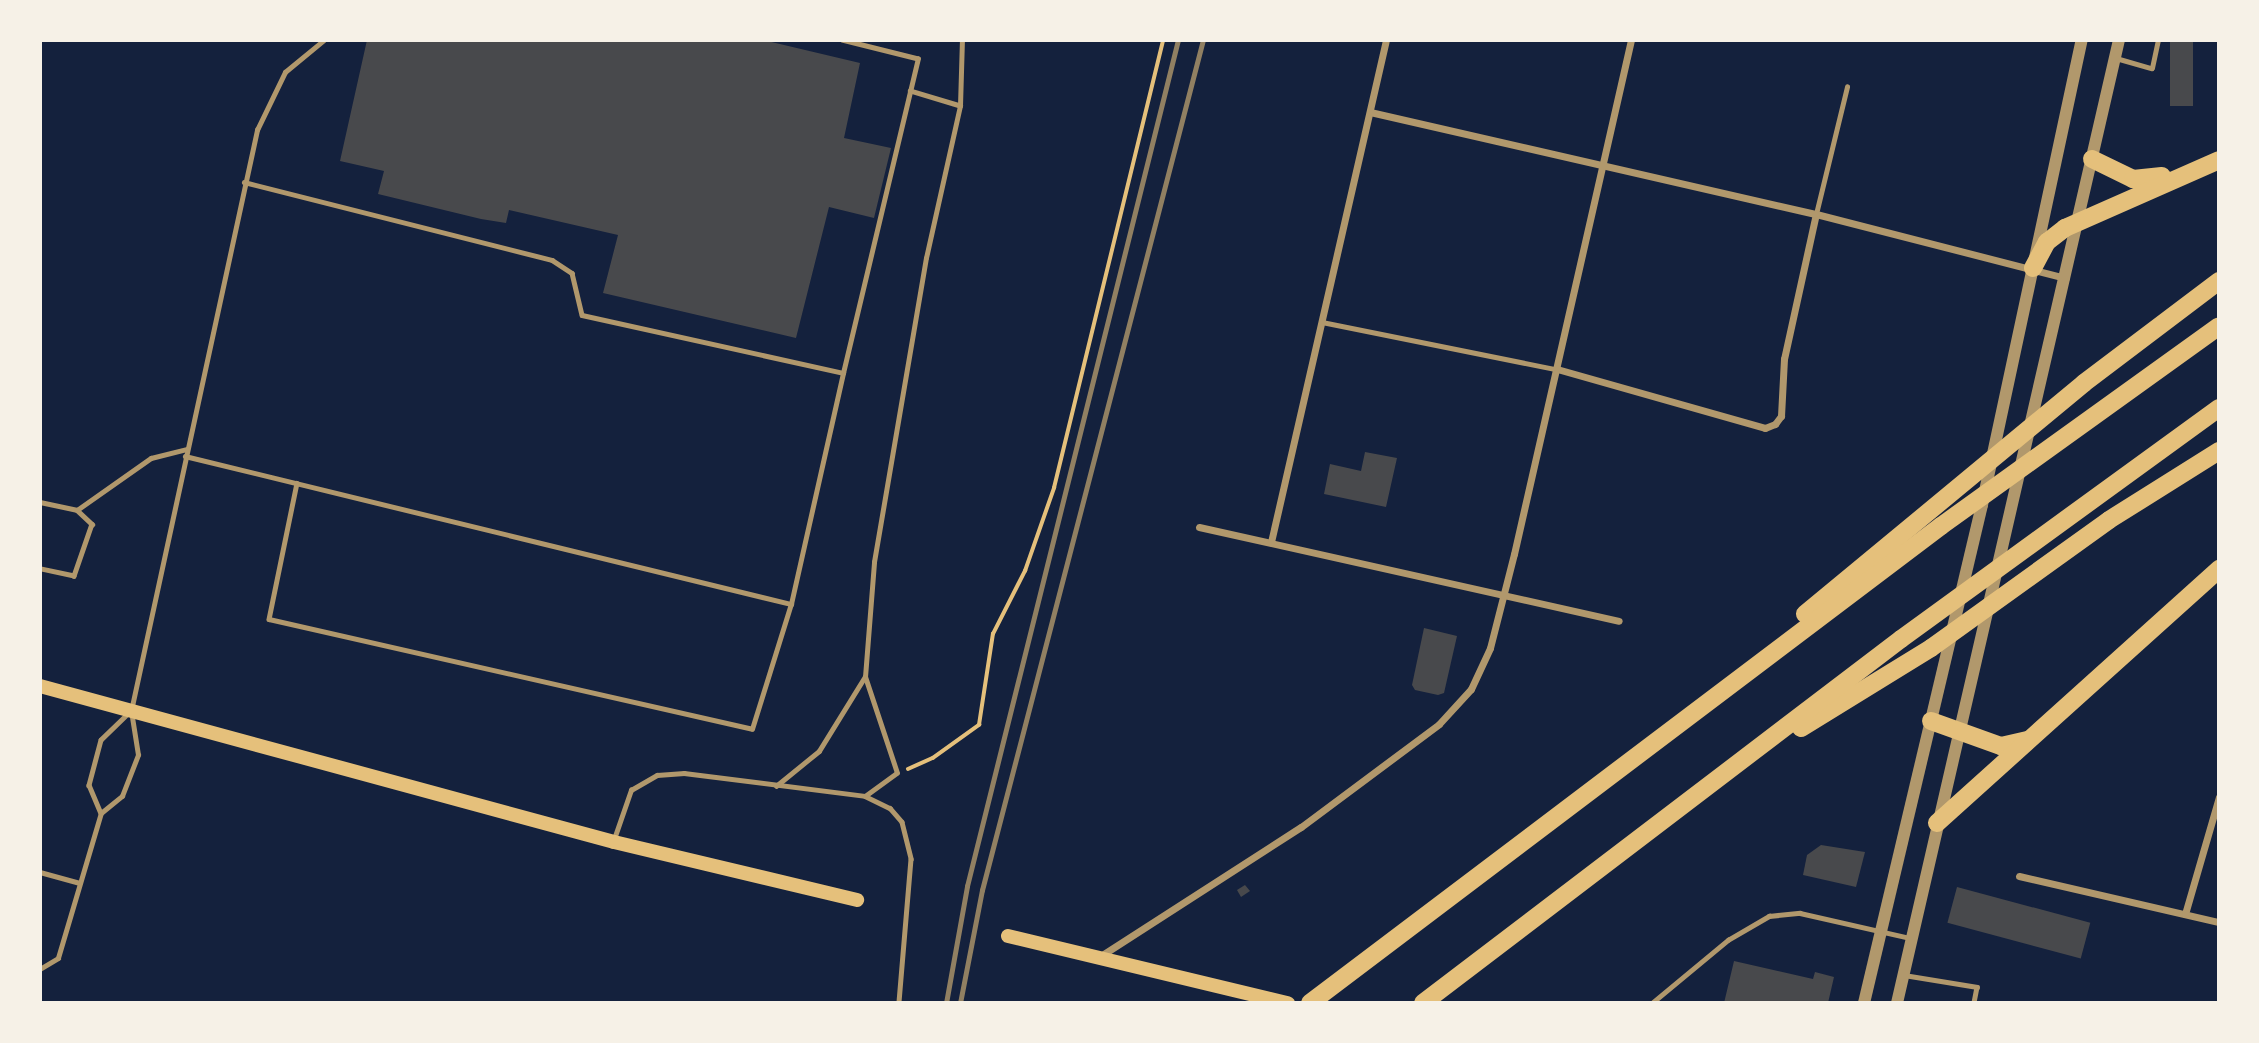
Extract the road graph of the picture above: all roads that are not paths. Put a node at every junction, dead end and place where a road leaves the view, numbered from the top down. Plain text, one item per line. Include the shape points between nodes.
1 (324, 40) edge
2 (842, 40) edge
3 (962, 40) edge
4 (1386, 40) edge
5 (1631, 40) edge
6 (2082, 40) edge
7 (2119, 40) edge
8 (2158, 40) edge
9 (2115, 58) junction
10 (1847, 87) dead end
11 (910, 92) junction
12 (960, 106) junction
13 (1370, 112) junction
14 (2092, 159) junction
15 (2216, 161) edge
16 (1602, 167) junction
17 (244, 182) junction
18 (1816, 214) junction
19 (2079, 220) junction
20 (2033, 268) junction
21 (2066, 278) junction
22 (2219, 281) edge
23 (1322, 322) junction
24 (2219, 326) edge
25 (1557, 369) junction
26 (843, 373) junction
27 (2219, 408) edge
28 (187, 449) junction
29 (2219, 451) edge
30 (185, 456) junction
31 (297, 483) junction
32 (40, 502) edge
33 (77, 510) junction
34 (1199, 527) dead end
35 (1271, 542) junction
36 (40, 569) edge
37 (2219, 569) edge
38 (1503, 596) junction
39 (791, 604) junction
40 (1619, 621) dead end
41 (865, 677) junction
42 (40, 686) edge
43 (1703, 704) junction
44 (131, 711) junction
45 (1931, 721) junction
46 (1963, 724) junction
47 (2031, 739) junction
48 (1723, 775) junction
49 (776, 786) junction
50 (865, 796) junction
51 (2219, 797) edge
52 (101, 813) junction
53 (1937, 823) junction
54 (614, 842) junction
55 (40, 872) edge
56 (2019, 876) dead end
57 (80, 883) junction
58 (857, 900) dead end
59 (2185, 914) junction
60 (2219, 922) edge
61 (1881, 931) junction
62 (1008, 936) dead end
63 (1911, 938) junction
64 (1095, 959) junction
65 (40, 969) edge
66 (1903, 975) junction
67 (899, 1003) edge
68 (1288, 1003) edge
69 (1310, 1003) edge
70 (1423, 1003) edge
71 (1652, 1003) edge
72 (1864, 1003) edge
73 (1897, 1003) edge
74 (1974, 1003) edge

1 - 17 lane via 285,72 273,90
2 - 11 lane via 918,59
3 - 12 lane
4 - 13 street
5 - 16 street
6 - 20 street
7 - 9 street
8 - 9 lane via 2152,68
9 - 14 street
10 - 18 lane
11 - 12 lane
11 - 26 lane
12 - 41 lane via 926,258 874,562
13 - 16 street
13 - 23 street
14 - 15 highway via 2142,181
14 - 19 street
15 - 19 highway
16 - 18 street
16 - 25 street
17 - 26 lane via 552,260 572,272 582,315
17 - 28 lane
18 - 20 street
18 - 25 street via 1784,359 1781,416 1775,424 1765,428
19 - 20 highway via 2047,242
19 - 21 street
20 - 21 street
20 - 45 street
21 - 46 street
22 - 43 highway via 1923,513
23 - 25 lane
23 - 35 street
24 - 43 highway
25 - 38 street
26 - 39 lane
27 - 48 highway
28 - 30 lane
28 - 33 lane via 151,458
29 - 48 highway via 2109,520 1920,655
30 - 31 lane
30 - 44 lane
31 - 39 lane
31 - 39 lane via 269,619 752,729
32 - 33 lane
33 - 36 lane via 92,524 74,576
34 - 35 street
35 - 38 street
37 - 47 highway
38 - 40 street
38 - 64 street via 1482,668 1447,717 1271,848
41 - 49 lane via 819,751
41 - 50 lane via 897,773
42 - 44 main road
43 - 69 highway
44 - 52 lane via 138,755 122,796
44 - 52 lane via 102,740 89,785
44 - 54 main road
45 - 46 highway
45 - 61 street
46 - 47 highway via 2001,746
46 - 53 street
47 - 53 highway
48 - 70 highway
49 - 50 lane
49 - 54 lane via 684,773 657,775 631,790
50 - 67 lane via 890,808 902,822 911,881
51 - 59 street
52 - 57 lane
53 - 63 street
54 - 58 main road
55 - 57 lane
56 - 59 street
57 - 65 lane via 58,958
59 - 60 street
61 - 63 lane
61 - 71 lane via 1800,913 1769,916 1728,940
61 - 72 street
62 - 64 main road
63 - 66 street
64 - 68 main road
66 - 73 street
66 - 74 lane via 1977,986

